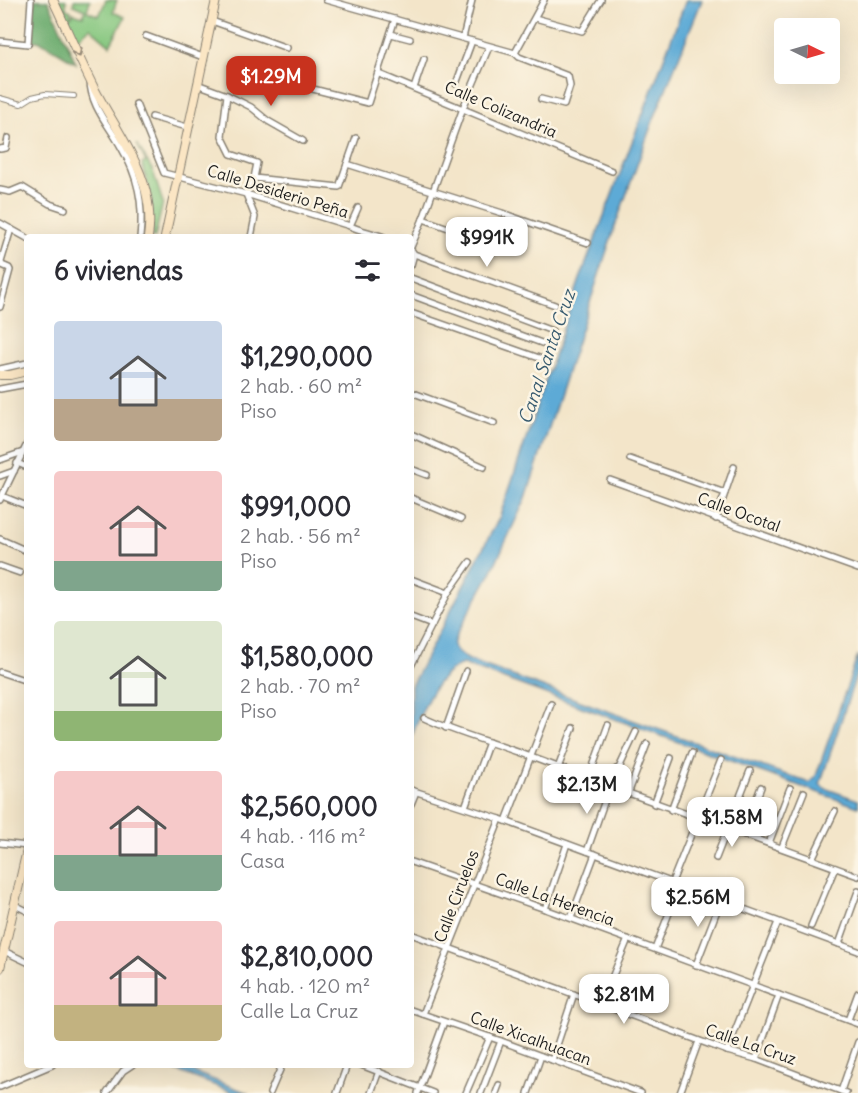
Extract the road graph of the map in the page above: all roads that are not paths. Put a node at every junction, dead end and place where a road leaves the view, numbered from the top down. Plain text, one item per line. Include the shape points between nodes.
1 (31, 0) edge
2 (53, 0) edge
3 (216, 0) edge
4 (326, 0) edge
5 (472, 0) edge
6 (544, 0) edge
7 (601, 0) edge
8 (535, 18) junction
9 (395, 19) junction
10 (212, 21) junction
11 (392, 34) junction
12 (146, 36) dead end
13 (463, 38) junction
14 (410, 39) dead end
15 (0, 41) edge
16 (472, 41) junction
17 (489, 47) junction
18 (287, 48) dead end
19 (515, 53) junction
20 (203, 57) junction
21 (424, 59) dead end
22 (379, 74) junction
23 (90, 79) junction
24 (197, 84) junction
25 (456, 84) dead end
26 (414, 88) junction
27 (313, 89) dead end
28 (227, 95) junction
29 (74, 96) dead end
30 (0, 98) edge
31 (541, 99) dead end
32 (136, 104) dead end
33 (463, 108) junction
34 (152, 117) dead end
35 (187, 127) junction
36 (8, 138) dead end
37 (356, 138) dead end
38 (303, 141) dead end
39 (0, 149) edge
40 (347, 164) junction
41 (612, 171) dead end
42 (177, 175) junction
43 (254, 178) junction
44 (0, 190) edge
45 (434, 192) junction
46 (246, 194) junction
47 (358, 208) dead end
48 (65, 209) dead end
49 (423, 219) junction
50 (0, 223) edge
51 (350, 226) junction
52 (11, 229) junction
53 (359, 230) junction
54 (140, 234) edge
55 (148, 234) edge
56 (166, 234) edge
57 (252, 234) edge
58 (357, 234) edge
59 (376, 234) edge
60 (468, 235) dead end
61 (24, 236) edge
62 (588, 243) dead end
63 (414, 244) edge
64 (414, 251) edge
65 (414, 279) edge
66 (414, 296) edge
67 (555, 305) dead end
68 (0, 308) edge
69 (414, 314) edge
70 (552, 331) dead end
71 (547, 345) dead end
72 (542, 359) dead end
73 (24, 364) edge
74 (0, 369) edge
75 (24, 372) edge
76 (0, 375) edge
77 (24, 385) edge
78 (0, 389) edge
79 (414, 393) edge
80 (494, 423) dead end
81 (414, 435) edge
82 (24, 449) edge
83 (22, 452) junction
84 (630, 459) dead end
85 (0, 460) edge
86 (17, 463) junction
87 (24, 466) edge
88 (484, 467) dead end
89 (734, 467) dead end
90 (414, 469) edge
91 (14, 471) junction
92 (427, 475) dead end
93 (0, 476) edge
94 (610, 480) dead end
95 (725, 493) junction
96 (1, 498) edge
97 (414, 499) edge
98 (24, 505) edge
99 (461, 519) dead end
100 (716, 519) junction
101 (0, 540) edge
102 (24, 549) edge
103 (470, 562) dead end
104 (0, 566) edge
105 (858, 569) edge
106 (20, 573) dead end
107 (414, 580) edge
108 (448, 593) junction
109 (414, 618) edge
110 (432, 625) junction
111 (414, 660) edge
112 (466, 671) dead end
113 (0, 672) edge
114 (24, 680) edge
115 (551, 704) dead end
116 (424, 718) dead end
117 (608, 725) dead end
118 (446, 728) junction
119 (573, 728) dead end
120 (636, 732) dead end
121 (489, 741) junction
122 (647, 744) dead end
123 (692, 753) dead end
124 (531, 757) junction
125 (671, 758) dead end
126 (721, 760) dead end
127 (558, 768) junction
128 (750, 771) dead end
129 (588, 780) junction
130 (610, 787) junction
131 (761, 787) dead end
132 (790, 788) dead end
133 (414, 791) edge
134 (804, 792) dead end
135 (628, 794) junction
136 (654, 804) junction
137 (465, 807) junction
138 (671, 810) junction
139 (835, 811) dead end
140 (699, 819) junction
141 (503, 820) junction
142 (728, 829) junction
143 (743, 834) junction
144 (0, 843) edge
145 (769, 843) junction
146 (567, 844) junction
147 (24, 847) edge
148 (782, 848) junction
149 (587, 851) junction
150 (595, 855) junction
151 (716, 858) dead end
152 (812, 859) junction
153 (24, 862) edge
154 (414, 863) edge
155 (835, 868) junction
156 (858, 876) edge
157 (672, 882) junction
158 (475, 885) junction
159 (680, 885) junction
160 (858, 891) edge
161 (721, 900) junction
162 (15, 905) junction
163 (545, 909) junction
164 (24, 910) edge
165 (571, 918) junction
166 (778, 922) junction
167 (811, 926) dead end
168 (414, 935) edge
169 (628, 939) junction
170 (3, 941) edge
171 (839, 944) junction
172 (450, 949) junction
173 (655, 949) junction
174 (4, 951) junction
175 (858, 951) edge
176 (24, 961) edge
177 (1, 963) edge
178 (696, 965) junction
179 (752, 985) junction
180 (858, 993) edge
181 (574, 994) junction
182 (779, 995) junction
183 (601, 1004) junction
184 (414, 1011) edge
185 (423, 1014) junction
186 (848, 1020) junction
187 (444, 1022) junction
188 (858, 1024) edge
189 (490, 1037) junction
190 (501, 1041) junction
191 (699, 1041) junction
192 (858, 1042) edge
193 (727, 1052) junction
194 (541, 1056) junction
195 (756, 1059) junction
196 (552, 1060) junction
197 (45, 1068) edge
198 (128, 1068) edge
199 (281, 1068) edge
200 (346, 1068) edge
201 (370, 1068) edge
202 (379, 1071) junction
203 (499, 1085) dead end
204 (0, 1087) edge
205 (419, 1090) edge
206 (843, 1092) edge
207 (107, 1093) edge
208 (270, 1093) edge
209 (337, 1093) edge
210 (371, 1093) edge
211 (433, 1093) edge
212 (466, 1093) edge
213 (481, 1093) edge
214 (496, 1093) edge
215 (528, 1093) edge
216 (641, 1093) edge
217 (680, 1093) edge

1 - 15 street via 28,44
2 -> 23 main road
3 - 10 main road
4 - 9 street
5 - 13 street
6 - 8 street
7 - 8 street via 582,31
8 - 19 street
9 - 11 street
9 - 13 street
10 - 18 street
10 - 20 main road
11 - 14 street
11 - 22 street
12 - 20 street
13 - 16 street
16 - 17 street
16 - 25 street
17 - 19 street
17 - 33 street
19 - 31 street via 568,76 570,86 564,105
20 - 24 main road
21 - 26 street
22 - 26 street, Calle Colizandria
22 - 27 street via 368,104
23 - 54 street via 91,98 138,184
23 - 55 main road via 143,177
24 - 28 street
24 - 35 main road
26 - 33 street, Calle Colizandria
28 - 38 street
28 - 43 street via 222,136 231,153 257,163
29 - 30 street via 45,94 21,104
32 - 42 street, Calle Desiderio Peña via 164,172
33 - 41 street, Calle Colizandria
33 - 45 street
34 - 35 street
35 - 42 main road
36 - 39 street via 6,148
37 - 40 street
40 - 43 street via 339,187
40 - 45 street
42 - 46 street, Calle Desiderio Peña
42 - 56 main road
43 - 46 street
44 - 48 street via 8,192 22,187
45 - 49 street
45 - 62 street
46 - 51 street, Calle Desiderio Peña
46 - 57 street via 255,217
47 - 51 street
49 - 60 street
49 - 63 street
50 - 52 street
51 - 53 street, Calle Desiderio Peña
52 - 61 street
52 - 68 street via 1,262 10,270
53 - 58 street
53 - 59 street, Calle Desiderio Peña
64 - 67 street
65 - 70 street
66 - 71 street
69 - 72 street
73 - 74 street
75 - 76 main road
77 - 78 street
79 - 80 street
81 - 88 street
82 - 83 street
83 - 85 street
83 - 86 street
84 - 95 street
86 - 87 street
86 - 91 street
89 - 95 street
90 - 92 street
91 - 93 street
91 - 96 street
94 - 100 street, Calle Ocotal
95 - 100 street
96 - 98 street
97 - 99 street
100 - 105 street, Calle Ocotal
101 - 102 street
103 - 108 street
104 - 106 street
107 - 108 street
108 - 110 street
109 - 110 street
110 - 111 street
112 - 118 street
113 - 114 street
115 - 124 street, Calle Ciruelos
116 - 118 street
117 - 129 street
118 - 121 street
119 - 127 street
120 - 130 street
121 - 124 street
121 - 137 street
122 - 135 street
123 - 138 street
124 - 127 street
124 - 141 street, Calle Ciruelos
125 - 136 street
126 - 140 street
127 - 129 street
128 - 142 street
129 - 130 street
130 - 135 street
130 - 149 street
131 - 143 street
132 - 145 street
133 - 137 street
134 - 148 street
135 - 136 street
136 - 138 street
137 - 141 street
138 - 140 street
139 - 152 street
140 - 142 street
140 - 157 street
141 - 146 street
141 - 158 street, Calle Ciruelos
142 - 143 street
142 - 151 street
143 - 145 street
144 - 147 street
145 - 148 street
146 - 149 street
146 - 163 street
148 - 152 street
149 - 150 street
150 - 157 street
150 - 165 street
152 - 155 street
153 - 162 main road
154 - 158 street, Calle La Herencia
155 - 156 street
155 - 167 street
157 - 159 street
158 - 163 street, Calle La Herencia
158 - 172 street, Calle Ciruelos
159 - 161 street
159 - 173 street
160 - 171 street
161 - 166 street
161 - 178 street
162 - 164 street
162 - 170 main road
163 - 165 street, Calle La Herencia
165 - 169 street, Calle La Herencia
166 - 171 street
166 - 179 street
168 - 172 street, Calle La Cruz
169 - 173 street, Calle La Herencia
169 - 183 street
170 - 174 main road
171 - 175 street
172 - 181 street, Calle La Cruz
172 - 185 street, Calle Ciruelos
173 - 178 street, Calle La Herencia
174 - 176 street
174 - 177 main road
178 - 179 street, Calle La Herencia
179 - 182 street, Calle La Herencia
179 - 193 street
180 - 186 street
181 - 183 street, Calle La Cruz
181 - 196 street
182 - 186 street, Calle La Herencia
182 - 195 street
183 - 191 street, Calle La Cruz
184 - 185 street, Calle Xicalhuacan
185 - 187 street, Calle Xicalhuacan
186 - 188 street, Calle La Herencia
187 - 189 street, Calle Xicalhuacan
187 - 205 street
189 - 190 street, Calle Xicalhuacan
189 - 212 street
190 - 194 street, Calle Xicalhuacan
190 - 213 street
191 - 193 street, Calle La Cruz
191 - 217 street
192 - 206 street
193 - 195 street, Calle La Cruz
194 - 196 street, Calle Xicalhuacan
194 - 215 street
195 - 206 street, Calle La Cruz
196 - 216 street, Calle Xicalhuacan
197 - 204 street
198 - 207 street
199 - 208 street
200 - 209 street
201 - 202 street
202 - 205 street
202 - 210 street
203 - 214 street
205 - 211 street

